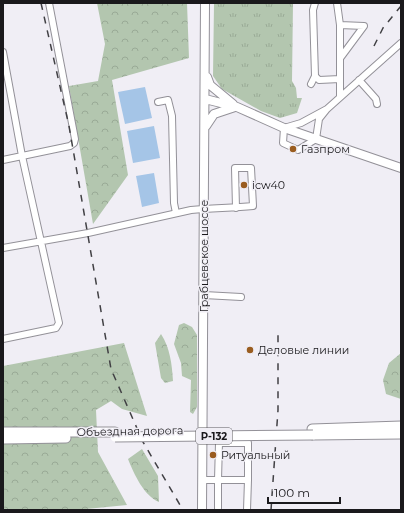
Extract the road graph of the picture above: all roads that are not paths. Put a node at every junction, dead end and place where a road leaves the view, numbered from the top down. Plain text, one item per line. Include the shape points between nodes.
1 (50, 3) edge
2 (204, 3) edge
3 (315, 3) edge
4 (337, 3) edge
5 (340, 25) junction
6 (401, 43) edge
7 (3, 52) edge
8 (340, 57) junction
9 (5, 72) edge
10 (205, 72) junction
11 (316, 76) junction
12 (340, 79) junction
13 (359, 80) junction
14 (310, 84) dead end
15 (340, 96) junction
16 (205, 99) junction
17 (158, 102) dead end
18 (377, 104) dead end
19 (237, 107) junction
20 (327, 109) junction
21 (205, 127) junction
22 (284, 128) junction
23 (316, 139) junction
24 (22, 156) junction
25 (3, 160) edge
26 (401, 168) edge
27 (204, 208) junction
28 (236, 208) junction
29 (176, 213) junction
30 (41, 240) junction
31 (3, 248) edge
32 (204, 295) junction
33 (241, 297) dead end
34 (3, 339) edge
35 (401, 426) edge
36 (3, 432) edge
37 (312, 432) junction
38 (115, 434) junction
39 (401, 434) edge
40 (3, 439) edge
41 (202, 480) junction
42 (218, 480) junction
43 (248, 480) junction
44 (218, 508) dead end
45 (202, 510) edge
46 (247, 510) edge

1 - 24 street via 75,139 70,146
2 - 10 main road, Грабцевское шоссе
3 - 11 street via 313,10
4 - 5 street
5 - 8 street
5 - 8 street via 364,26
6 - 13 street
7 - 9 street
8 - 12 street
9 - 24 street
10 - 16 main road, Грабцевское шоссе
10 - 19 main road via 210,85
11 - 12 street via 319,80
11 - 14 street
12 - 15 street
13 - 15 street
13 - 18 street via 376,99
15 - 20 street
16 - 19 main road
16 - 21 main road, Грабцевское шоссе
17 - 29 street via 168,100 172,116
19 - 21 main road via 220,110
19 - 22 main road
20 - 22 street via 301,123
20 - 23 street via 319,119
21 - 27 main road, Грабцевское шоссе
22 - 23 main road
22 - 23 street via 283,143 298,150
23 - 26 main road
24 - 25 street
24 - 30 street
27 - 28 street
27 - 29 street
27 - 32 main road, Грабцевское шоссе
28 - 28 street via 253,206 251,168 235,168
29 - 30 street via 88,233
30 - 31 street
30 - 34 street via 59,326
32 - 33 street
32 - 41 main road, Грабцевское шоссе
35 - 37 highway, Объездная дорога / Р-132
36 - 38 highway, Объездная дорога / Р-132
37 - 38 highway, Объездная дорога / Р-132
37 - 39 highway, Объездная дорога / Р-132
38 - 40 highway, Объездная дорога / Р-132
41 - 42 street
41 - 45 main road, Грабцевское шоссе
42 - 43 street
42 - 43 street via 218,443 248,443
42 - 44 street
43 - 46 street

